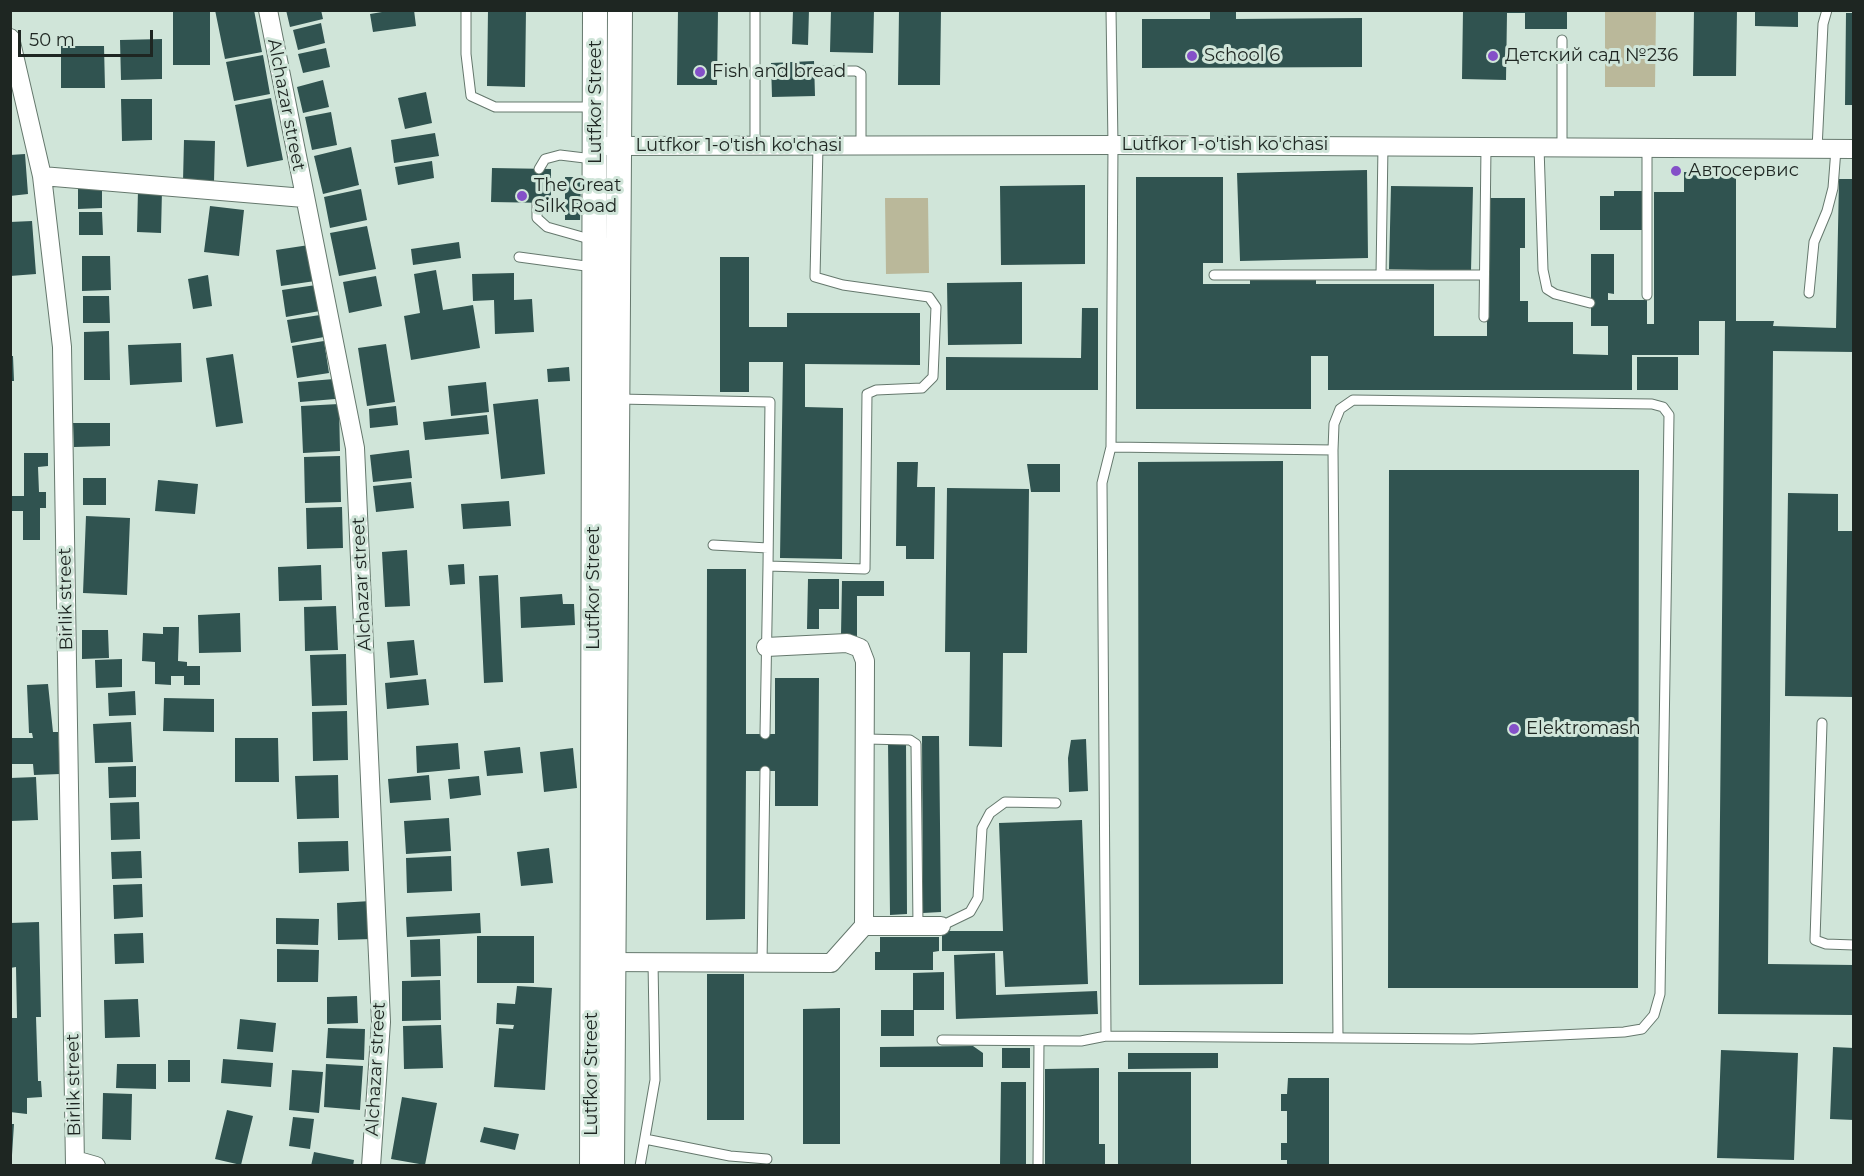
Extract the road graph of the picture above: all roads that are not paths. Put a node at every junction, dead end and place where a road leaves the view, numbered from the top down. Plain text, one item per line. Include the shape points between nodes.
1 (268, 10) edge
2 (466, 10) edge
3 (595, 10) edge
4 (620, 10) edge
5 (755, 10) edge
6 (1111, 10) edge
7 (1827, 10) edge
8 (10, 38) edge
9 (1562, 40) dead end
10 (822, 71) dead end
11 (596, 107) junction
12 (1113, 145) junction
13 (755, 146) junction
14 (818, 146) junction
15 (861, 146) junction
16 (1383, 146) junction
17 (1486, 147) junction
18 (1539, 147) junction
19 (1562, 147) junction
20 (1647, 148) junction
21 (1817, 149) junction
22 (1845, 149) edge
23 (604, 150) junction
24 (539, 169) dead end
25 (42, 176) junction
26 (304, 198) junction
27 (537, 203) dead end
28 (596, 240) junction
29 (519, 257) dead end
30 (595, 268) junction
31 (1214, 274) dead end
32 (1381, 275) junction
33 (1485, 275) junction
34 (1809, 293) dead end
35 (1647, 295) dead end
36 (1590, 303) dead end
37 (1484, 317) dead end
38 (617, 399) junction
39 (1111, 447) junction
40 (1333, 450) junction
41 (713, 545) dead end
42 (768, 548) junction
43 (768, 566) junction
44 (766, 647) junction
45 (1822, 723) dead end
46 (765, 734) dead end
47 (866, 740) junction
48 (765, 771) dead end
49 (1056, 803) dead end
50 (864, 926) junction
51 (918, 926) junction
52 (941, 926) joint
53 (1854, 945) edge
54 (603, 962) junction
55 (653, 963) junction
56 (762, 963) junction
57 (1106, 1036) junction
58 (1338, 1038) junction
59 (942, 1040) dead end
60 (1039, 1041) junction
61 (645, 1139) junction
62 (767, 1159) dead end
63 (75, 1163) edge
64 (96, 1166) edge
65 (371, 1166) edge
66 (592, 1166) edge
67 (612, 1166) edge
68 (640, 1166) edge
69 (1038, 1166) edge

1 - 26 street, Alchazar street
2 - 11 lane via 471,96 495,107
3 - 11 main road, Lutfkor Street
4 - 23 main road, Lutfkor Street
5 - 13 lane
6 - 12 lane
7 - 21 lane
8 - 25 street, Birlik street
9 - 19 lane
10 - 15 lane via 861,74
11 - 23 main road, Lutfkor Street
12 - 15 street, Lutfkor 1-o'tish ko'chasi
12 - 16 street, Lutfkor 1-o'tish ko'chasi
12 - 39 lane
13 - 14 street, Lutfkor 1-o'tish ko'chasi
13 - 23 street, Lutfkor 1-o'tish ko'chasi
14 - 15 street, Lutfkor 1-o'tish ko'chasi
14 - 43 lane via 815,277 843,285 929,297 936,307 933,377 922,388 876,390 867,394 865,569
16 - 17 street, Lutfkor 1-o'tish ko'chasi
16 - 32 lane
17 - 18 street, Lutfkor 1-o'tish ko'chasi
17 - 33 lane
18 - 19 street, Lutfkor 1-o'tish ko'chasi
18 - 36 lane via 1547,288
19 - 20 street, Lutfkor 1-o'tish ko'chasi
20 - 21 street, Lutfkor 1-o'tish ko'chasi
20 - 35 lane
21 - 22 street, Lutfkor 1-o'tish ko'chasi
22 - 34 lane via 1814,242
23 - 24 lane via 545,159
23 - 28 main road, Lutfkor Street
23 - 38 main road, Lutfkor Street
25 - 26 street
25 - 63 street, Birlik street via 62,347
26 - 65 street, Alchazar street via 356,448 381,1022
27 - 28 lane via 537,218 547,227
28 - 30 main road, Lutfkor Street
29 - 30 lane
30 - 54 main road, Lutfkor Street
31 - 32 lane
32 - 33 lane
33 - 37 lane
38 - 42 lane via 770,402
38 - 54 main road, Lutfkor Street
39 - 40 lane
39 - 57 lane via 1101,483
40 - 58 lane
40 - 58 lane via 1334,424 1340,409 1353,400 1652,404 1663,407 1670,426 1660,994 1654,1015 1641,1029 1624,1032 1472,1039
41 - 42 lane
42 - 43 lane
43 - 44 lane
44 - 46 lane
44 - 47 street via 848,643 860,648 865,661
45 - 53 lane via 1815,940
47 - 50 street
47 - 51 lane via 910,740 916,744
48 - 56 lane
49 - 52 lane via 1005,802 990,813 982,828 978,897 970,912
50 - 51 street
50 - 56 street via 831,963
51 - 52 street
54 - 55 street
54 - 66 main road, Lutfkor Street
54 - 67 main road, Lutfkor Street
55 - 56 street
55 - 61 lane via 655,1080
57 - 58 lane
57 - 60 lane via 1081,1041
59 - 60 lane
60 - 69 lane
61 - 62 lane via 730,1156
61 - 68 lane
63 - 64 street

